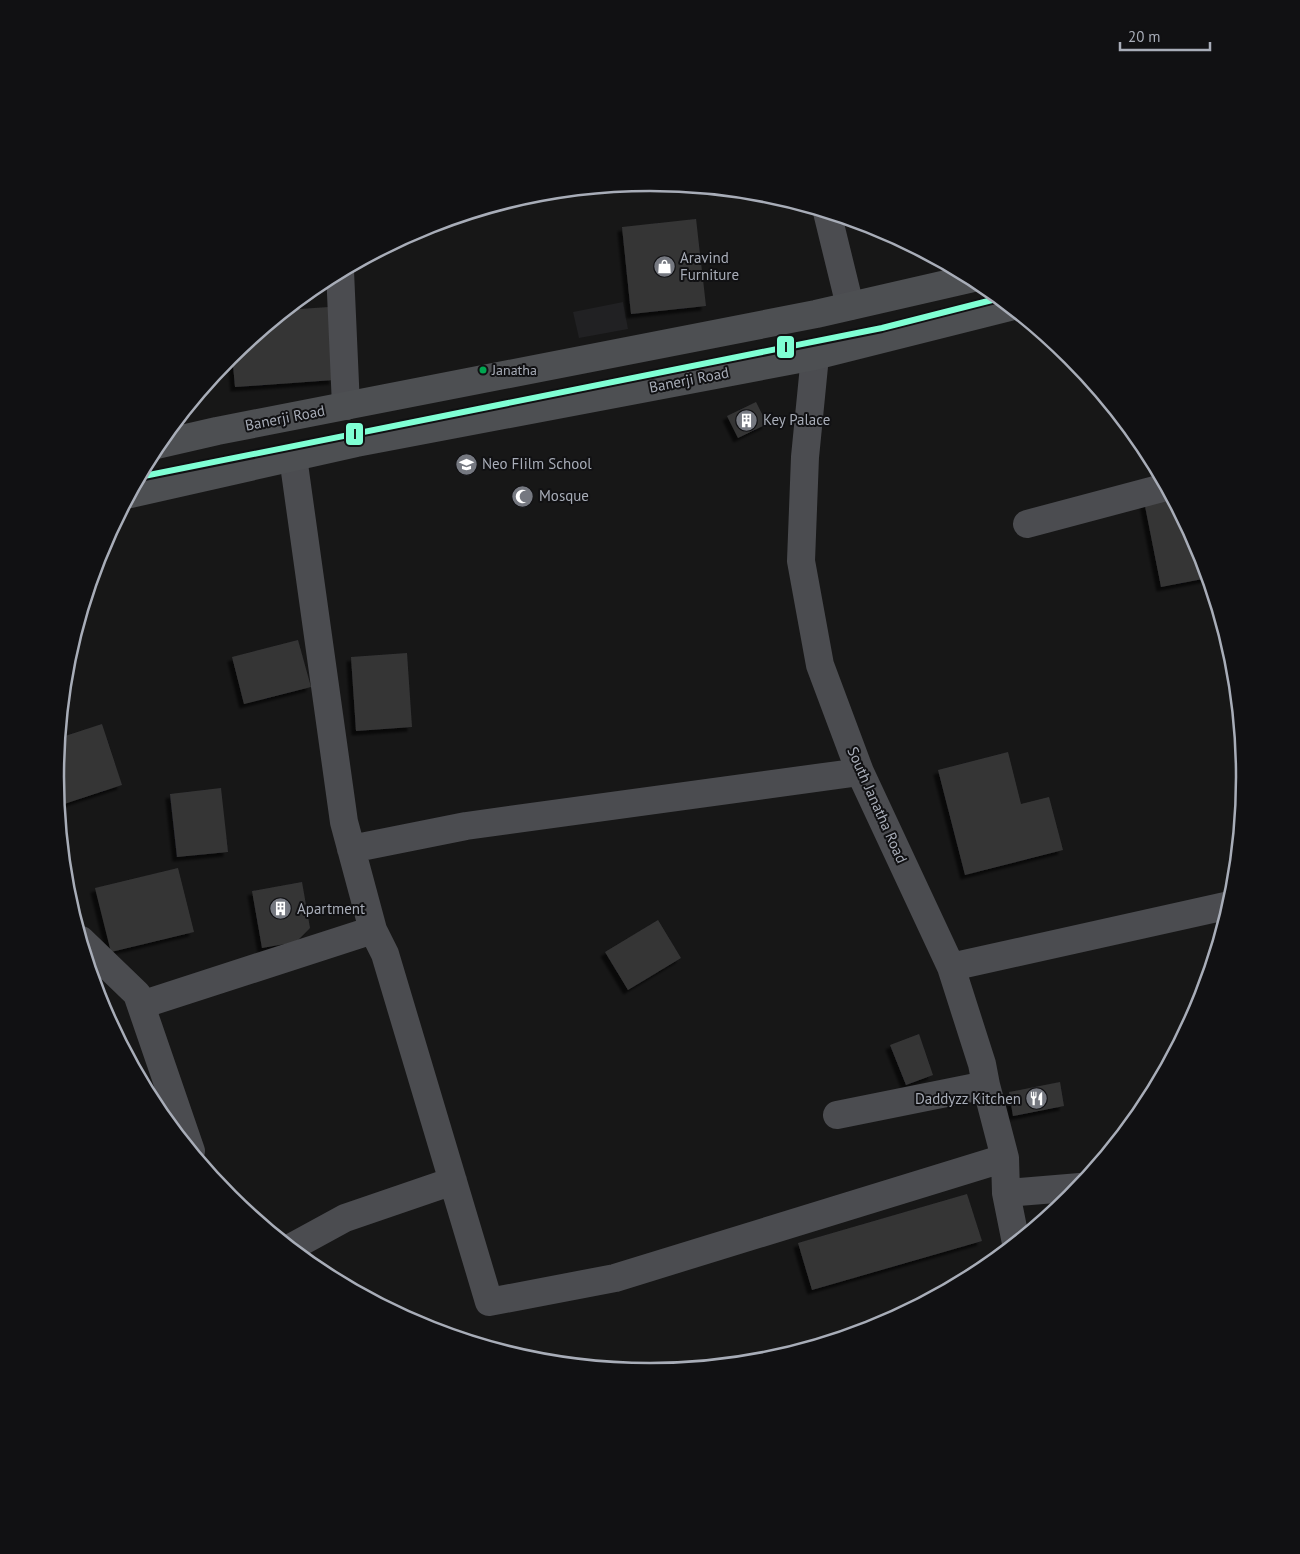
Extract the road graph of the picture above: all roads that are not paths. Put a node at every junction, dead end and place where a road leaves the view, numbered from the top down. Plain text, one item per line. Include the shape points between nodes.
1 (830, 219) edge
2 (340, 280) edge
3 (961, 281) edge
4 (850, 306) junction
5 (1003, 309) edge
6 (815, 356) junction
7 (400, 396) junction
8 (346, 406) junction
9 (410, 433) junction
10 (169, 442) edge
11 (293, 456) junction
12 (1160, 488) edge
13 (138, 492) edge
14 (1027, 524) dead end
15 (860, 772) junction
16 (351, 849) junction
17 (1221, 906) edge
18 (373, 930) junction
19 (90, 949) edge
20 (951, 967) junction
21 (141, 1005) junction
22 (986, 1084) junction
23 (837, 1115) dead end
24 (185, 1134) edge
25 (1005, 1158) junction
26 (453, 1182) junction
27 (1070, 1187) edge
28 (1006, 1193) junction
29 (1015, 1236) edge
30 (296, 1244) edge

1 - 4 street
2 - 8 street
3 - 4 main road, Banerji Road
4 - 7 main road, Banerji Road
5 - 6 main road, Banerji Road
6 - 9 main road, Banerji Road
6 - 15 street, South Janatha Road via 805,457 801,561 820,665
7 - 8 main road, Banerji Road
7 - 9 main road
8 - 10 main road, Banerji Road
9 - 11 main road, Banerji Road
11 - 13 main road, Banerji Road
11 - 16 street via 344,822
12 - 14 street
15 - 16 street via 466,826
15 - 20 street, South Janatha Road
16 - 18 street
17 - 20 street
18 - 21 street
18 - 26 street via 385,954
19 - 21 street via 137,994
20 - 22 street, South Janatha Road
21 - 24 street
22 - 23 street
22 - 25 street, South Janatha Road
25 - 26 street via 615,1278 489,1302
25 - 28 street, South Janatha Road
26 - 30 street via 345,1218
27 - 28 street
28 - 29 street, South Janatha Road

